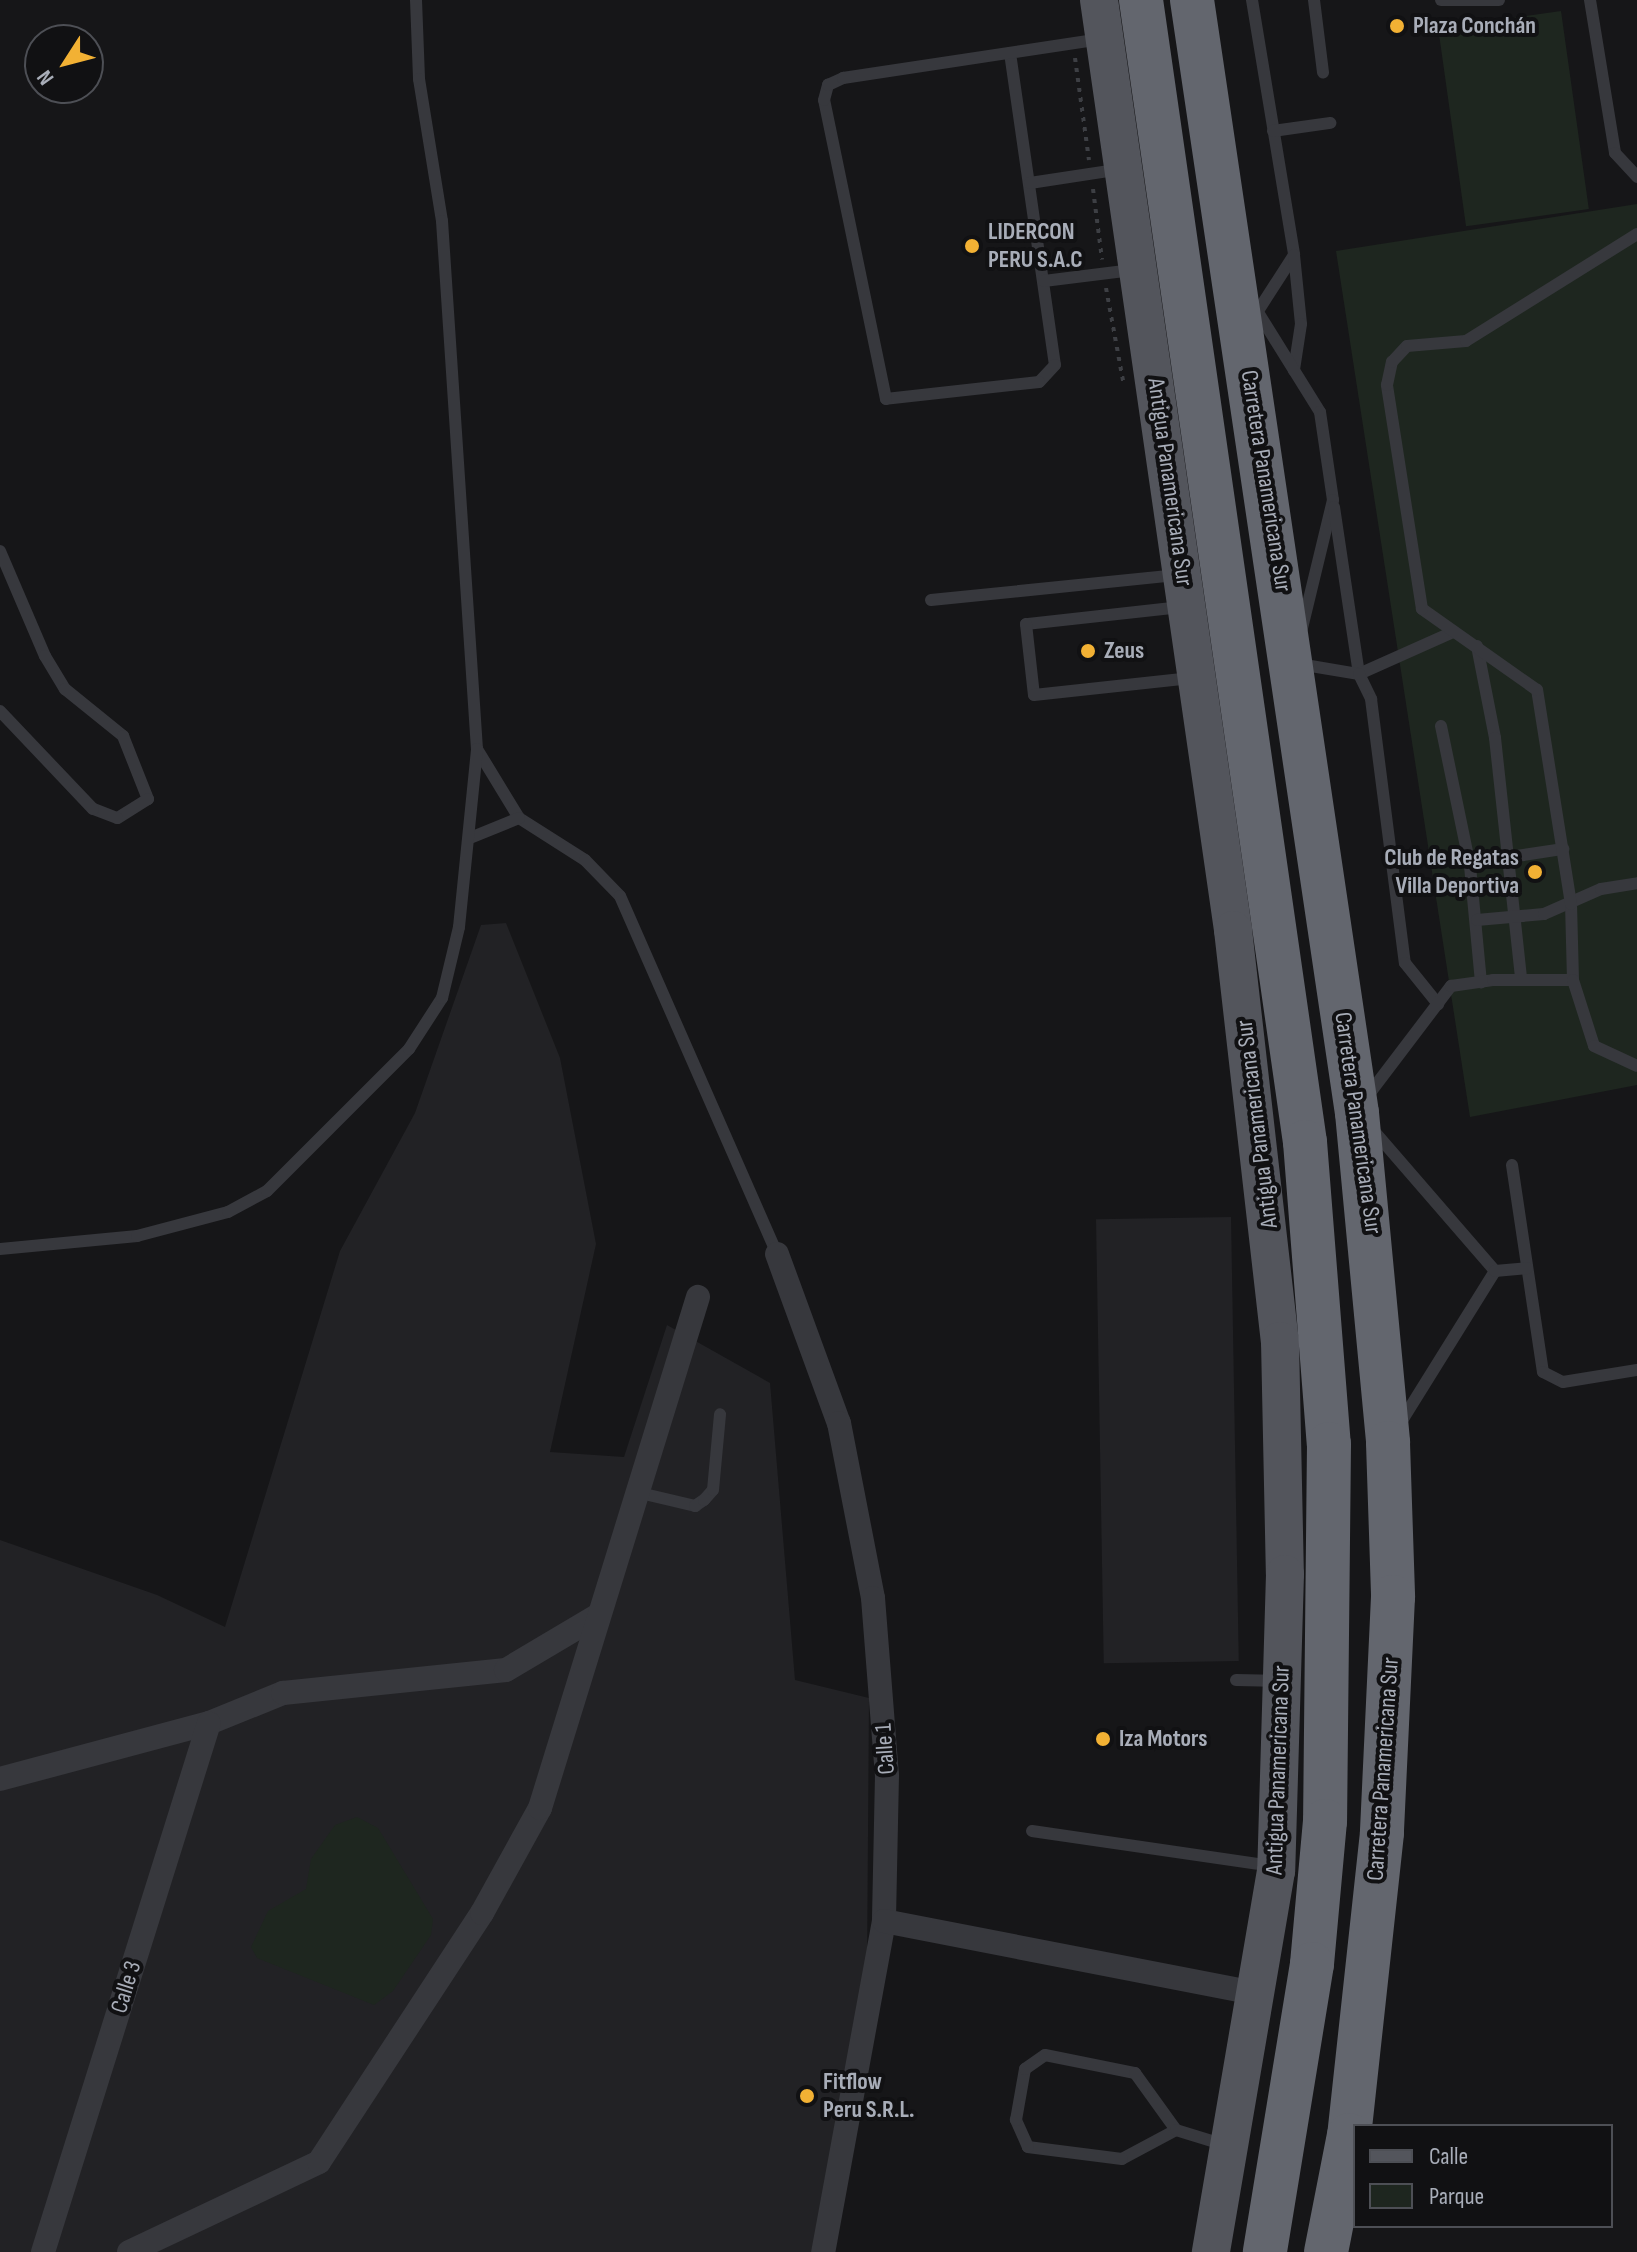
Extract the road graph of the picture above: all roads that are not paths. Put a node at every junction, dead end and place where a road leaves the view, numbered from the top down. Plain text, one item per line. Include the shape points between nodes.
1 (416, 0) edge
2 (1099, 0) edge
3 (1141, 0) edge
4 (1192, 0) edge
5 (1252, 0) edge
6 (1314, 0) edge
7 (1441, 0) edge
8 (1499, 0) edge
9 (1590, 0) edge
10 (1105, 38) junction
11 (1010, 53) junction
12 (1323, 72) dead end
13 (1330, 123) dead end
14 (1273, 131) junction
15 (1124, 169) junction
16 (1637, 177) edge
17 (1030, 183) junction
18 (1637, 234) edge
19 (1294, 255) junction
20 (1139, 269) junction
21 (1044, 281) junction
22 (1245, 307) junction
23 (1294, 370) junction
24 (1333, 500) junction
25 (0, 551) edge
26 (1186, 590) junction
27 (931, 600) dead end
28 (1453, 632) junction
29 (1477, 646) junction
30 (1293, 663) junction
31 (1359, 674) junction
32 (1197, 677) junction
33 (0, 711) edge
34 (1441, 726) dead end
35 (477, 749) junction
36 (519, 818) junction
37 (470, 838) junction
38 (1563, 849) junction
39 (1510, 857) junction
40 (1637, 883) edge
41 (1571, 904) junction
42 (1517, 917) junction
43 (1477, 920) junction
44 (1521, 978) junction
45 (1573, 980) junction
46 (1481, 982) junction
47 (1438, 1004) junction
48 (1637, 1066) edge
49 (1357, 1111) junction
50 (1512, 1165) dead end
51 (0, 1249) edge
52 (777, 1254) joint
53 (1527, 1268) junction
54 (1495, 1271) junction
55 (698, 1297) dead end
56 (1637, 1370) edge
57 (720, 1414) dead end
58 (1388, 1443) junction
59 (636, 1492) junction
60 (597, 1616) junction
61 (1236, 1680) dead end
62 (1282, 1681) junction
63 (209, 1723) junction
64 (0, 1779) edge
65 (1032, 1831) dead end
66 (1276, 1866) junction
67 (884, 1921) junction
68 (1259, 1994) junction
69 (1176, 2130) junction
70 (1232, 2147) junction
71 (43, 2252) edge
72 (129, 2252) edge
73 (823, 2252) edge
74 (1211, 2252) edge
75 (1265, 2252) edge
76 (1326, 2252) edge

1 - 35 lane via 419,79 442,221
2 - 10 main road, Antigua Panamericana Sur
3 - 75 highway via 1305,1142 1329,1444 1325,1821 1312,1964
4 - 22 highway, Carretera Panamericana Sur
5 - 14 lane
6 - 12 lane
7 - 8 lane
9 - 16 lane via 1615,153
10 - 11 lane
10 - 15 main road, Antigua Panamericana Sur
11 - 17 lane
11 - 21 lane via 828,85 824,100 886,399 1050,376 1055,365
13 - 14 lane
14 - 19 lane
15 - 17 lane
15 - 20 main road, Antigua Panamericana Sur
17 - 21 lane
18 - 28 lane via 1466,341 1407,346 1392,362 1387,385 1422,609
19 - 22 lane
19 - 23 lane via 1301,324
20 - 21 lane
20 - 26 main road, Antigua Panamericana Sur
22 - 23 lane
22 - 30 highway, Carretera Panamericana Sur
23 - 24 lane via 1320,412
24 - 30 lane
24 - 31 lane
25 - 33 lane via 45,656 65,689 123,736 138,760 148,799 117,818 93,809
26 - 27 lane
26 - 32 main road, Antigua Panamericana Sur
26 - 32 lane via 1026,624 1034,695
28 - 29 lane
28 - 31 lane
29 - 38 lane via 1537,690
29 - 39 lane
30 - 31 lane
30 - 49 highway, Carretera Panamericana Sur
31 - 47 lane via 1371,699 1405,963
32 - 62 main road, Antigua Panamericana Sur via 1266,1183 1279,1325
34 - 43 lane
35 - 36 lane
35 - 37 lane
36 - 37 lane
36 - 52 lane via 585,860 633,918
37 - 51 lane via 442,998 409,1049 267,1191 228,1212 137,1236
38 - 39 lane
38 - 41 lane
39 - 42 lane
40 - 41 lane
41 - 42 lane
41 - 45 lane
42 - 43 lane
42 - 44 lane
43 - 46 lane
44 - 45 lane
44 - 46 lane
45 - 48 lane via 1594,1046
46 - 47 lane via 1451,986
47 - 49 lane
49 - 54 lane
49 - 58 highway, Carretera Panamericana Sur
50 - 53 lane
52 - 67 street, Calle 1 via 839,1423 873,1598 887,1775
53 - 54 lane
53 - 56 lane via 1543,1372 1552,1381
54 - 58 lane
55 - 59 street
57 - 59 lane via 713,1490 704,1500 695,1506
58 - 76 highway, Carretera Panamericana Sur via 1393,1597 1382,1833 1349,2135
59 - 60 street
60 - 63 street via 506,1670 283,1693
60 - 72 street via 540,1808 482,1913 319,2162 294,2180
61 - 62 lane
62 - 66 main road, Antigua Panamericana Sur
63 - 64 street
63 - 71 street, Calle 3
65 - 66 lane
66 - 68 main road, Antigua Panamericana Sur
67 - 68 street
67 - 73 street, Calle 1
68 - 70 main road, Antigua Panamericana Sur
69 - 69 lane via 1135,2073 1045,2055 1025,2069 1016,2120 1028,2147 1122,2159
69 - 70 lane
70 - 74 main road, Antigua Panamericana Sur

